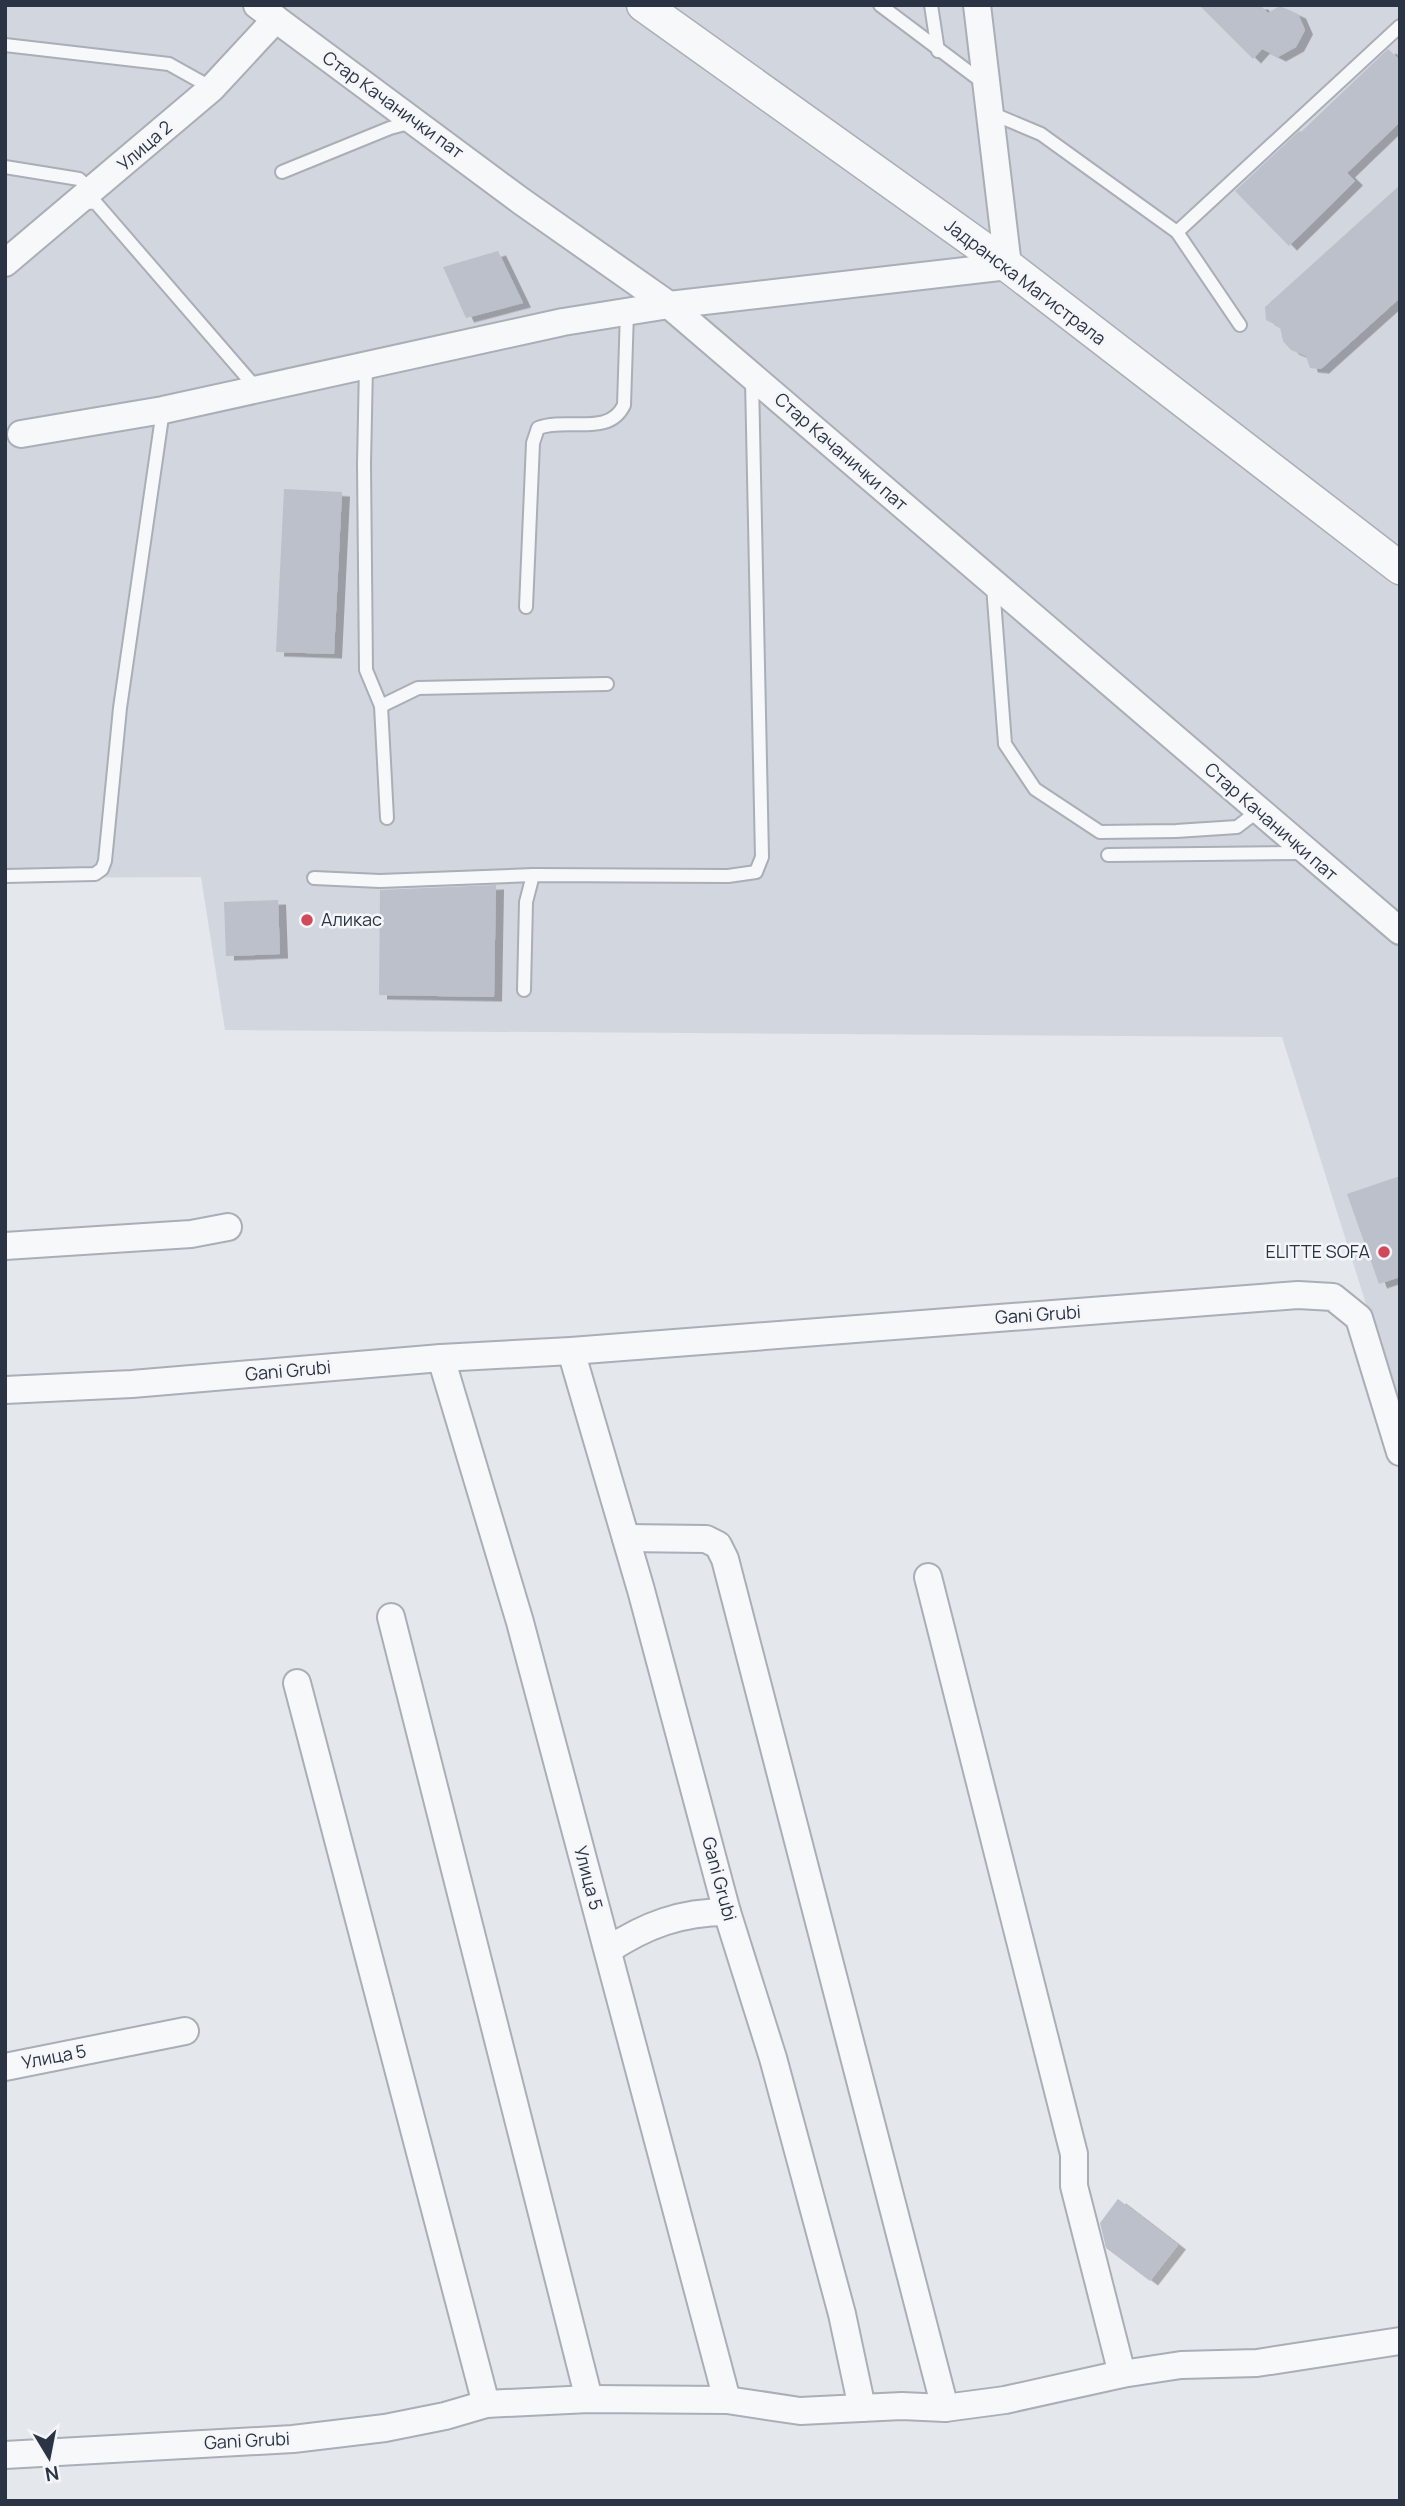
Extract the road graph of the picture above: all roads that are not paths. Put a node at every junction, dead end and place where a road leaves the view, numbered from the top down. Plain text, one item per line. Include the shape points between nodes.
1 (643, 5) edge
2 (880, 5) edge
3 (931, 5) edge
4 (977, 5) edge
5 (268, 10) edge
6 (1400, 26) edge
7 (5, 46) edge
8 (938, 51) junction
9 (988, 86) junction
10 (212, 88) junction
11 (990, 113) junction
12 (415, 121) junction
13 (5, 167) edge
14 (282, 172) dead end
15 (85, 197) junction
16 (1177, 232) junction
17 (11, 253) edge
18 (1008, 266) junction
19 (670, 305) junction
20 (627, 312) junction
21 (1240, 324) dead end
22 (366, 365) junction
23 (752, 376) junction
24 (258, 389) junction
25 (163, 410) junction
26 (21, 434) dead end
27 (1400, 568) edge
28 (993, 583) junction
29 (526, 607) dead end
30 (607, 684) dead end
31 (380, 706) junction
32 (1258, 811) junction
33 (387, 818) dead end
34 (1308, 853) junction
35 (1108, 855) dead end
36 (533, 875) junction
37 (5, 876) edge
38 (314, 878) dead end
39 (1400, 932) edge
40 (524, 990) dead end
41 (228, 1227) dead end
42 (5, 1246) edge
43 (571, 1351) junction
44 (441, 1358) junction
45 (5, 1390) edge
46 (1400, 1452) edge
47 (626, 1538) junction
48 (928, 1577) dead end
49 (391, 1617) dead end
50 (297, 1683) dead end
51 (727, 1912) junction
52 (608, 1950) junction
53 (185, 2032) dead end
54 (5, 2067) edge
55 (1400, 2341) edge
56 (1122, 2374) junction
57 (589, 2399) junction
58 (727, 2400) junction
59 (485, 2404) junction
60 (862, 2408) junction
61 (945, 2408) junction
62 (5, 2455) edge

1 - 18 street, Јадранска Магистрала
2 - 8 lane
3 - 8 lane
4 - 9 street
5 - 10 street, Улица 2
5 - 12 street, Стар Качанички пат
6 - 16 lane
7 - 10 lane via 169,64
8 - 9 lane
9 - 11 street
10 - 15 street, Улица 2
11 - 16 lane via 1041,134
11 - 18 street
12 - 14 lane
12 - 19 street, Стар Качанички пат
13 - 15 lane via 79,179
15 - 17 street, Улица 2
15 - 24 lane via 96,203
16 - 21 lane
18 - 19 street
18 - 27 street, Јадранска Магистрала
19 - 20 street
19 - 23 street, Стар Качанички пат
20 - 22 street
20 - 29 lane via 624,405 618,417 606,424 552,423 538,428 533,443
22 - 24 street
22 - 31 lane via 366,670
23 - 28 street, Стар Качанички пат
23 - 36 lane via 762,857 756,872 728,876
24 - 25 street
25 - 26 street
25 - 37 lane via 120,708 105,861 95,874
28 - 32 street, Стар Качанички пат
28 - 32 lane via 1005,744 1035,789 1100,832 1237,827
30 - 31 lane via 418,688
31 - 33 lane
32 - 34 street, Стар Качанички пат
34 - 35 lane
34 - 39 street, Стар Качанички пат
36 - 38 lane via 380,881
36 - 40 lane via 526,902
41 - 42 street via 191,1234
43 - 44 street, Gani Grubi
43 - 46 street, Gani Grubi via 1298,1295 1333,1297 1359,1318
43 - 47 street, Gani Grubi
44 - 45 street, Gani Grubi
44 - 52 street, Улица 5 via 520,1622
47 - 51 street, Gani Grubi
47 - 61 street via 706,1539 718,1545 725,1559
48 - 56 street via 1074,2154 1074,2186
49 - 57 street
50 - 59 street
51 - 52 street via 697,1912 663,1922
51 - 60 street, Gani Grubi via 773,2058 842,2314
52 - 58 street, Улица 5
53 - 54 street, Улица 5
55 - 56 street, Gani Grubi via 1256,2363 1181,2365
56 - 61 street, Gani Grubi via 1006,2400
57 - 58 street, Gani Grubi
57 - 59 street, Gani Grubi
58 - 60 street, Gani Grubi via 800,2411
59 - 62 street, Gani Grubi via 384,2428 293,2439
60 - 61 street, Gani Grubi

